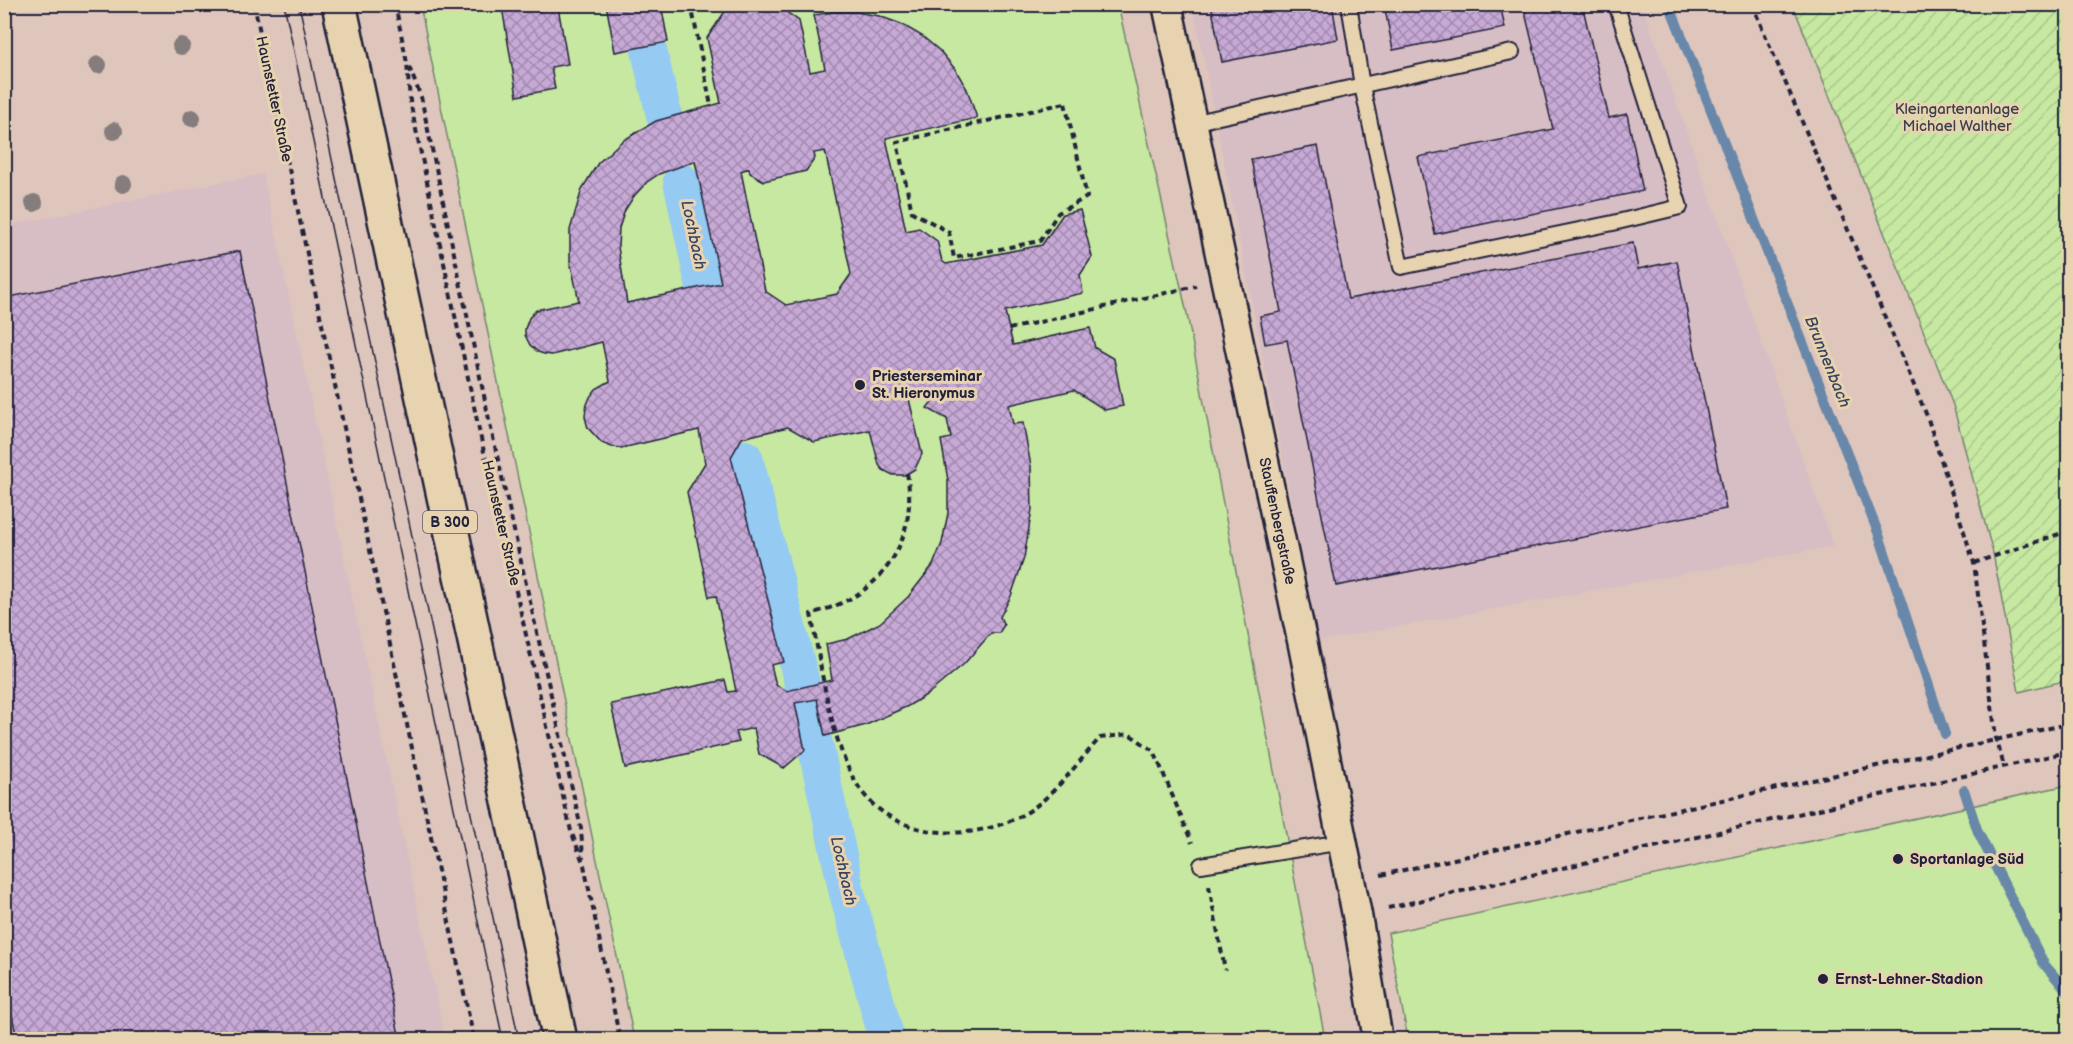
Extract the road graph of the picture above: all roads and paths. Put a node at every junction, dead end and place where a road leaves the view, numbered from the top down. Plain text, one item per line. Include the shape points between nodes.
1 (254, 4) edge
2 (339, 4) edge
3 (395, 4) edge
4 (691, 4) edge
5 (1167, 4) edge
6 (1349, 4) edge
7 (1616, 4) edge
8 (1752, 4) edge
9 (1512, 52) dead end
10 (407, 63) junction
11 (1362, 86) junction
12 (711, 106) dead end
13 (1192, 123) junction
14 (954, 258) joint
15 (1226, 279) junction
16 (1009, 329) dead end
17 (907, 474) dead end
18 (2068, 531) edge
19 (1974, 563) junction
20 (2068, 724) edge
21 (1996, 738) junction
22 (2068, 752) edge
23 (2004, 766) junction
24 (1342, 842) junction
25 (584, 865) junction
26 (1201, 865) junction
27 (1351, 882) junction
28 (1357, 915) junction
29 (1225, 970) dead end
30 (474, 1040) edge
31 (560, 1040) edge
32 (620, 1040) edge
33 (1378, 1040) edge

1 - 30 path, Haunstetter Straße
2 - 31 main road, B 300
3 - 10 path, Haunstetter Straße
4 - 12 path
5 - 13 street, Stauffenbergstraße
6 - 11 lane
7 - 11 lane via 1680,207 1401,267
8 - 19 path via 1927,416
9 - 11 lane
10 - 25 path, Haunstetter Straße via 410,100 479,430 571,831
10 - 25 path via 421,97 580,828
11 - 13 lane
13 - 15 street, Stauffenbergstraße
14 - 14 path via 949,232 912,212 897,142 1065,103 1087,197 1058,213 1040,242
15 - 16 path
15 - 24 street, Stauffenbergstraße
17 - 26 path via 910,511 893,558 862,591 811,614 840,749 859,789 878,810 902,824 935,831 974,831 1001,825 1047,797 1100,738 1129,734 1154,751
18 - 19 path
19 - 21 path
20 - 21 path
21 - 23 path
21 - 27 path
22 - 23 path
23 - 28 path
24 - 26 lane
24 - 27 street, Stauffenbergstraße
25 - 32 path, Haunstetter Straße
26 - 29 path via 1209,885
27 - 28 street, Stauffenbergstraße
28 - 33 street, Stauffenbergstraße

